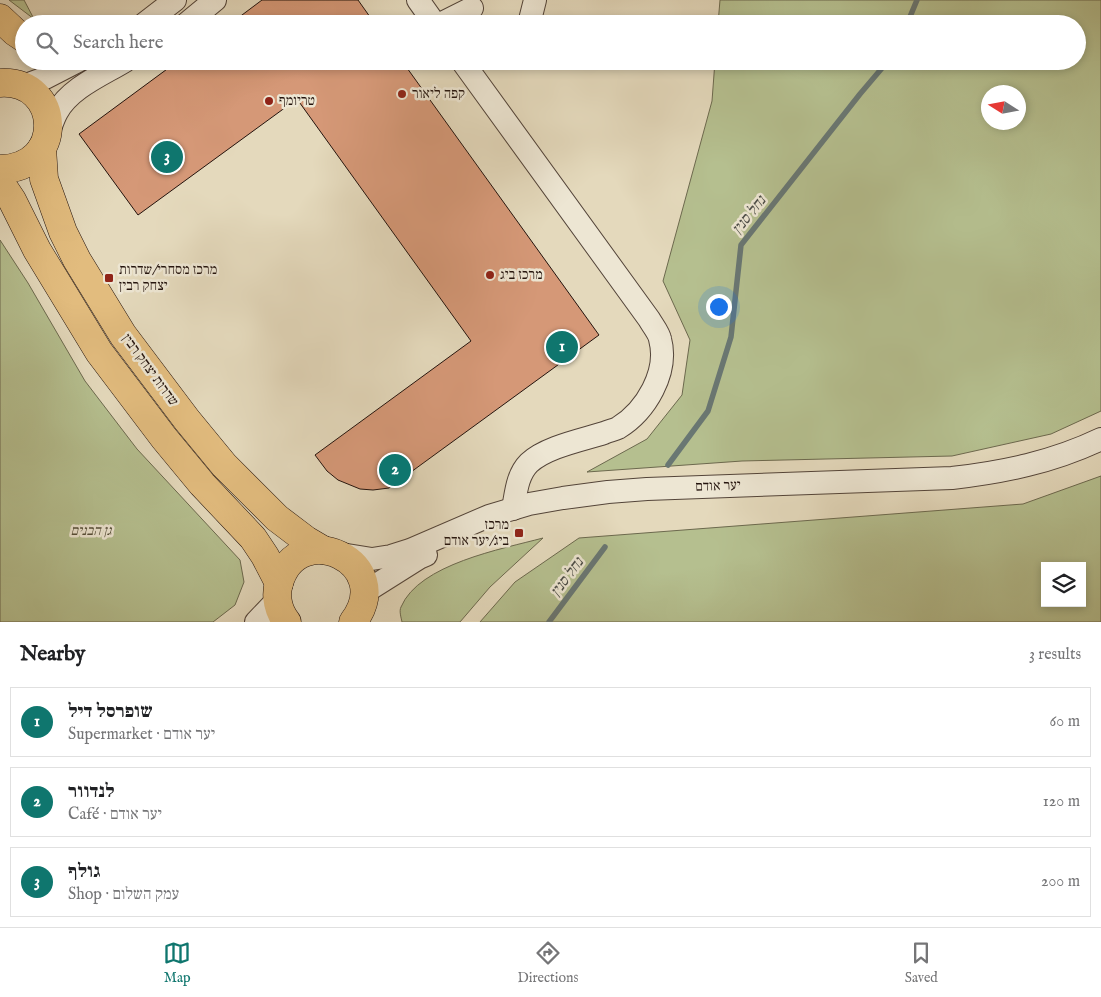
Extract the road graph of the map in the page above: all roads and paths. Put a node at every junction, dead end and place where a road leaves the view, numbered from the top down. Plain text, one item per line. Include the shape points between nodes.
1 (175, 0) edge
2 (215, 0) edge
3 (418, 0) edge
4 (535, 0) edge
5 (472, 8) dead end
6 (156, 15) edge
7 (197, 15) edge
8 (429, 15) edge
9 (458, 15) edge
10 (532, 15) edge
11 (0, 18) edge
12 (15, 32) edge
13 (61, 70) edge
14 (110, 70) edge
15 (468, 70) edge
16 (9, 80) edge
17 (45, 141) junction
18 (0, 169) edge
19 (0, 182) edge
20 (0, 207) edge
21 (37, 250) junction
22 (1101, 439) edge
23 (1101, 455) edge
24 (513, 509) junction
25 (332, 552) junction
26 (281, 601) edge
27 (364, 609) edge
28 (256, 622) edge

1 - 6 street
2 - 7 street
3 - 8 street
4 - 10 street
5 - 9 street
11 - 12 main road
13 - 16 street via 45,78
14 - 17 street via 69,98 57,112
15 - 24 street via 649,320 660,338 662,356 659,376 635,414 618,428 550,450 529,463 519,479
16 - 17 main road, שדרות יצחק רבין via 41,101 47,117
17 - 18 main road via 25,165
17 - 25 main road, שדרות יצחק רבין via 44,179 63,232 123,335 224,465 277,518 306,540
19 - 21 main road
20 - 21 main road
21 - 26 main road via 99,352 164,438 265,556
22 - 24 street, יער אודם via 1039,462 999,472 952,478 647,489 563,498
23 - 27 street, יער אודם via 1004,483 899,493 654,498 532,513 419,558
24 - 25 street, יער אודם via 391,556 372,559
25 - 26 main road via 308,552 294,559 281,575
25 - 27 main road, שדרות יצחק רבין via 353,564 361,577
26 - 28 street

